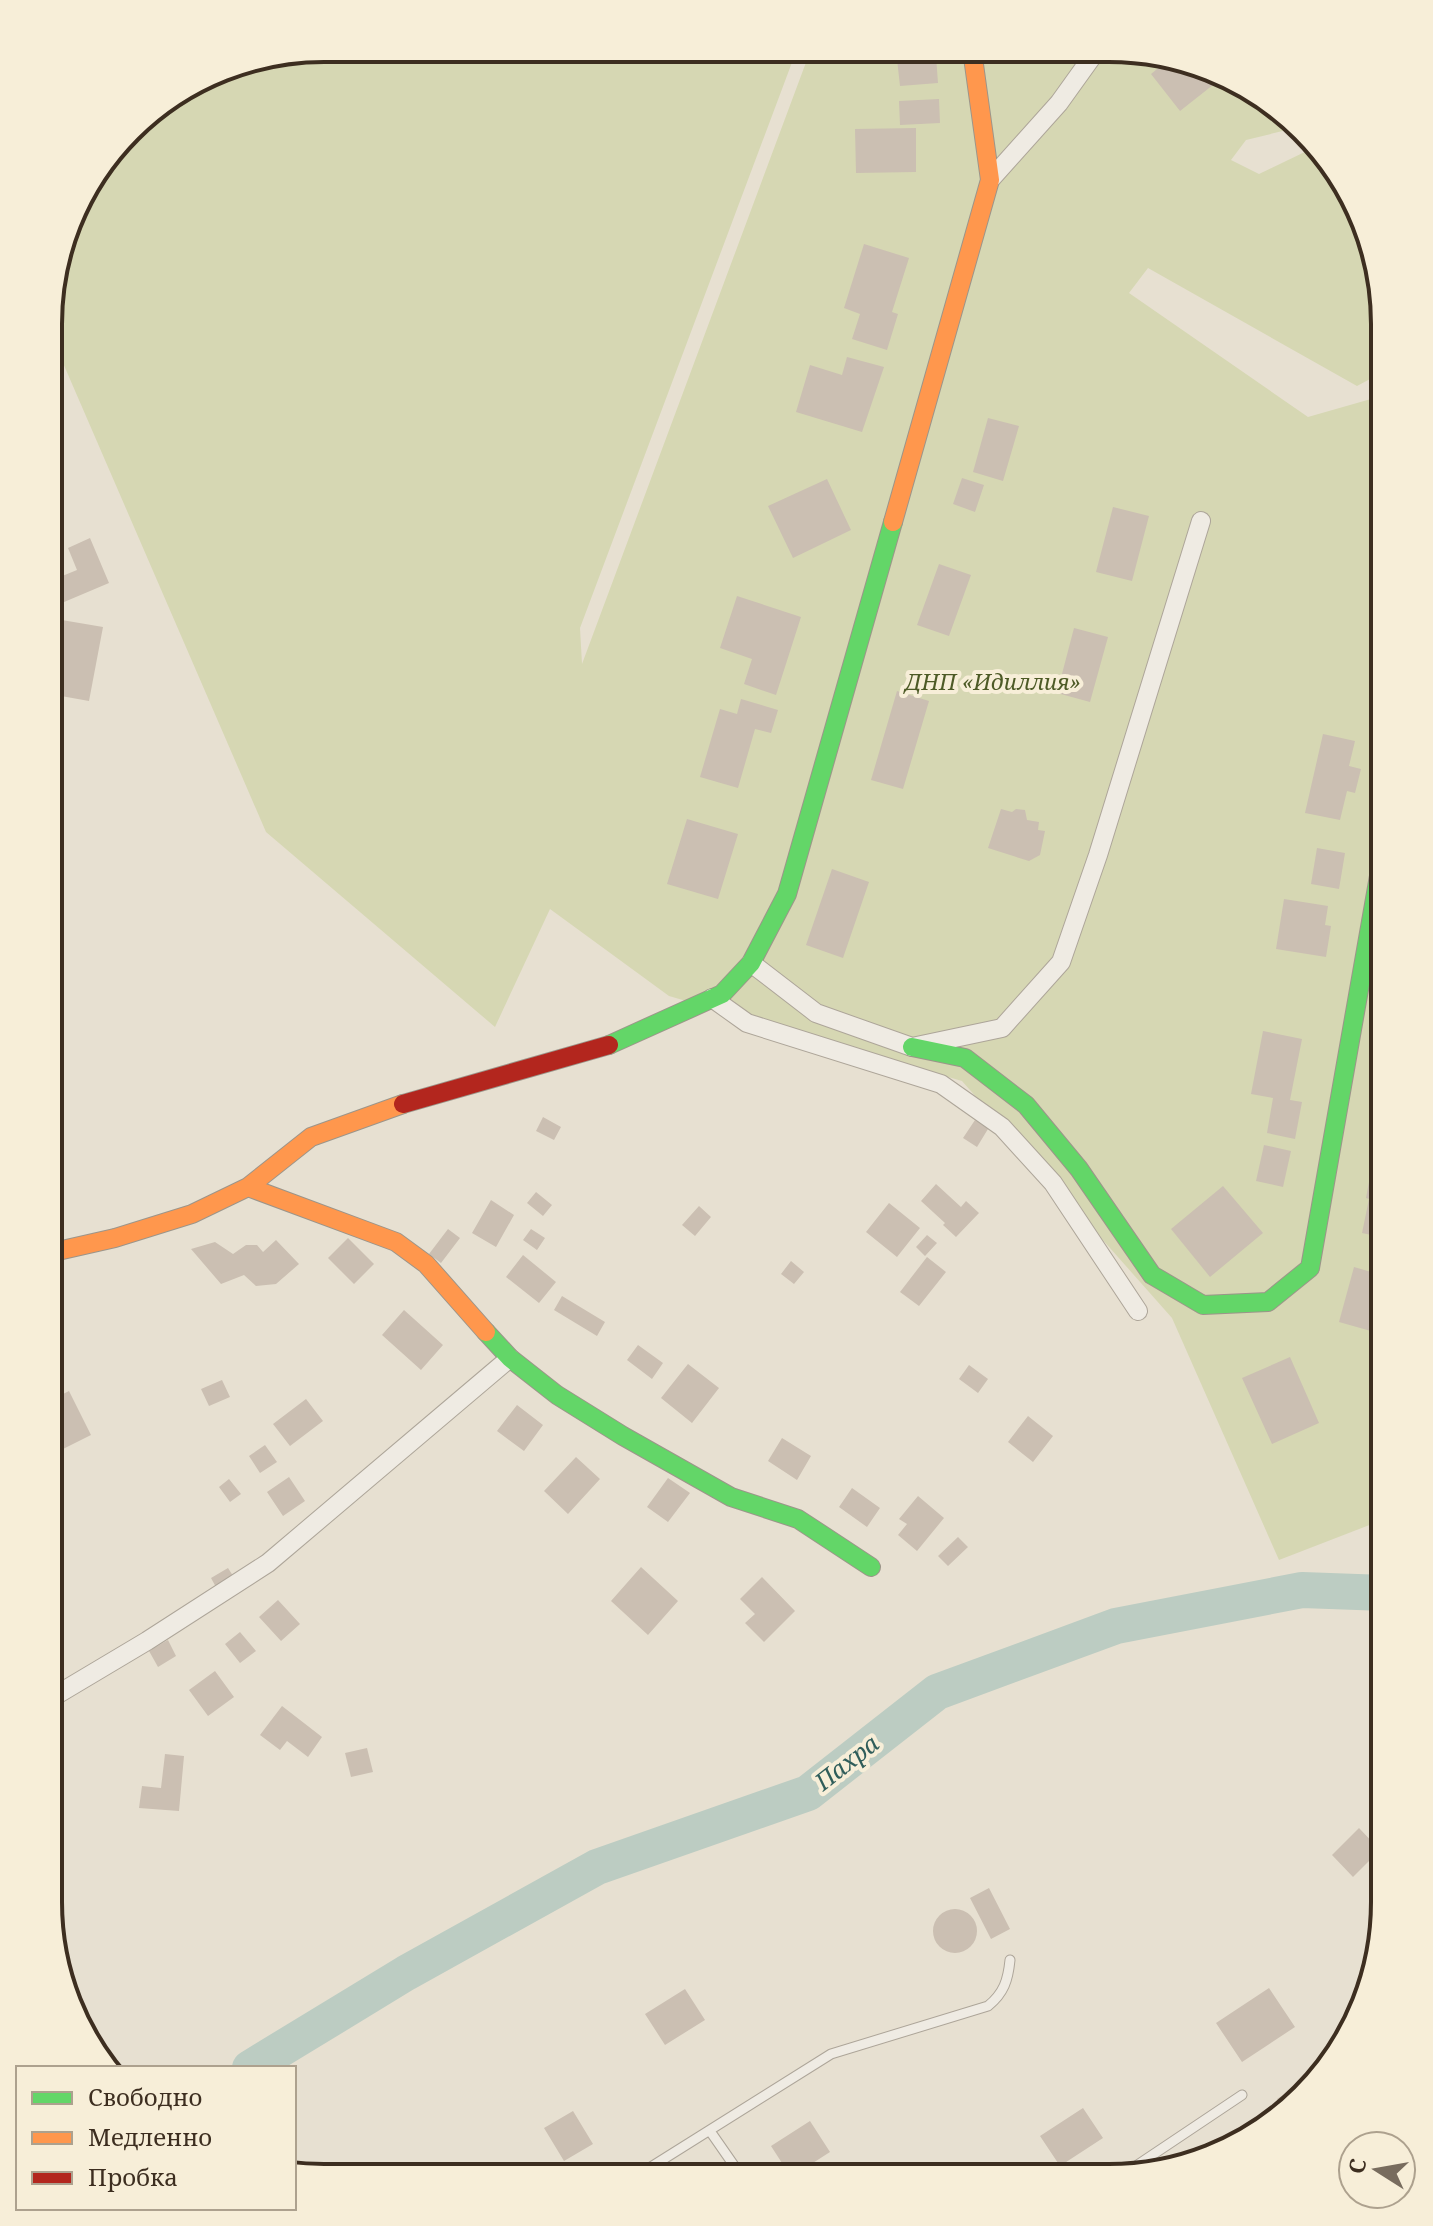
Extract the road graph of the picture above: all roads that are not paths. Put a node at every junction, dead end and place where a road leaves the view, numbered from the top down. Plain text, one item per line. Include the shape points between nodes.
1 (974, 62) edge
2 (1088, 62) edge
3 (990, 180) junction
4 (1201, 521) dead end
5 (1371, 924) edge
6 (751, 963) junction
7 (712, 998) junction
8 (912, 1047) junction
9 (248, 1187) junction
10 (62, 1250) edge
11 (1138, 1311) dead end
12 (510, 1358) junction
13 (871, 1567) dead end
14 (62, 1692) edge
15 (1010, 1960) dead end
16 (1242, 2095) dead end
17 (710, 2131) junction
18 (1142, 2162) edge
19 (656, 2164) edge
20 (733, 2164) edge

1 - 3 street
2 - 3 street
3 - 6 street via 787,894
4 - 8 street via 1061,962 1002,1028
5 - 8 street via 1310,1268 1268,1302 1203,1305 1152,1275 1079,1169 1026,1105 965,1058
6 - 7 street
6 - 8 street via 816,1013
7 - 9 street via 608,1045 391,1108 311,1137
7 - 11 street via 747,1023 941,1084 1002,1127 1053,1183
9 - 10 street via 192,1214
9 - 12 street via 396,1242 426,1264
12 - 13 street via 623,1436 731,1497 798,1519
12 - 14 street via 268,1563
15 - 17 lane via 1003,1991 977,2011 831,2054
16 - 18 lane
17 - 19 lane
17 - 20 lane

